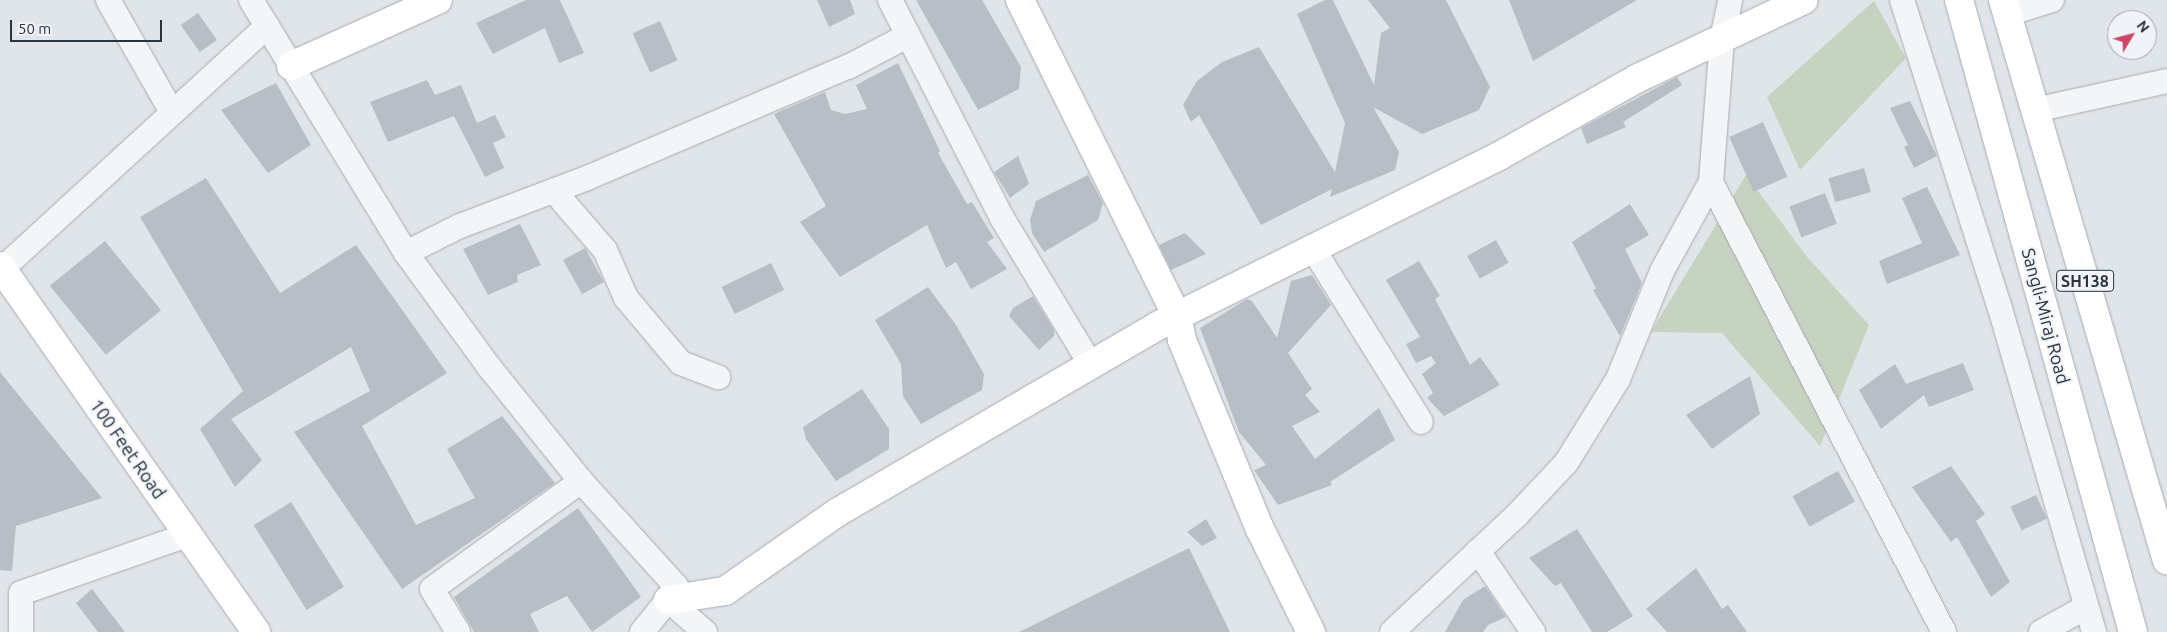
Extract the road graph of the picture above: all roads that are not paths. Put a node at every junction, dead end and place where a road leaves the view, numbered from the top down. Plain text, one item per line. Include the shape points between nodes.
1 (108, 0) edge
2 (251, 0) edge
3 (438, 0) edge
4 (890, 0) edge
5 (1020, 0) edge
6 (1730, 0) edge
7 (1804, 0) edge
8 (1902, 0) edge
9 (1959, 0) edge
10 (2052, 0) edge
11 (2005, 7) edge
12 (267, 26) junction
13 (907, 36) junction
14 (1722, 38) junction
15 (291, 66) junction
16 (2167, 81) edge
17 (2035, 110) junction
18 (172, 112) junction
19 (1711, 182) junction
20 (554, 191) junction
21 (1312, 247) junction
22 (406, 253) junction
23 (1, 267) edge
24 (1177, 316) junction
25 (1091, 366) junction
26 (718, 377) dead end
27 (1421, 422) dead end
28 (581, 481) junction
29 (188, 535) junction
30 (1478, 551) junction
31 (2167, 561) edge
32 (668, 600) junction
33 (2086, 608) junction
34 (21, 632) edge
35 (256, 632) edge
36 (458, 632) edge
37 (642, 632) edge
38 (705, 632) edge
39 (1311, 632) edge
40 (1392, 632) edge
41 (1533, 632) edge
42 (1944, 632) edge
43 (2040, 632) edge
44 (2094, 632) edge
45 (2133, 632) edge

1 - 18 street
2 - 12 street
3 - 15 main road
4 - 13 street
5 - 24 main road
6 - 14 street
7 - 14 main road
8 - 33 street via 1999,305
9 - 45 main road, Sangli-Miraj Road
10 - 11 street
11 - 17 main road, SH138
12 - 15 street
12 - 18 street
13 - 20 street via 850,66
13 - 25 street via 1002,218
14 - 19 street
14 - 21 main road via 1638,78 1499,156
15 - 22 street
16 - 17 street
17 - 31 main road, SH138
18 - 23 street
19 - 30 street via 1662,272 1618,379 1571,454 1516,516
19 - 42 street
20 - 22 street via 460,226
20 - 26 street via 605,250 626,298 681,363
21 - 24 main road
21 - 27 street
22 - 28 street via 490,368
23 - 29 main road, 100 Feet Road
24 - 25 main road
24 - 39 main road via 1182,340 1260,529
25 - 32 main road via 838,512 725,591
28 - 32 street via 676,586
28 - 36 street via 432,589
29 - 34 street via 21,593
29 - 35 main road, 100 Feet Road
30 - 40 street
30 - 41 street
32 - 37 street
32 - 38 street
33 - 43 street
33 - 44 street

